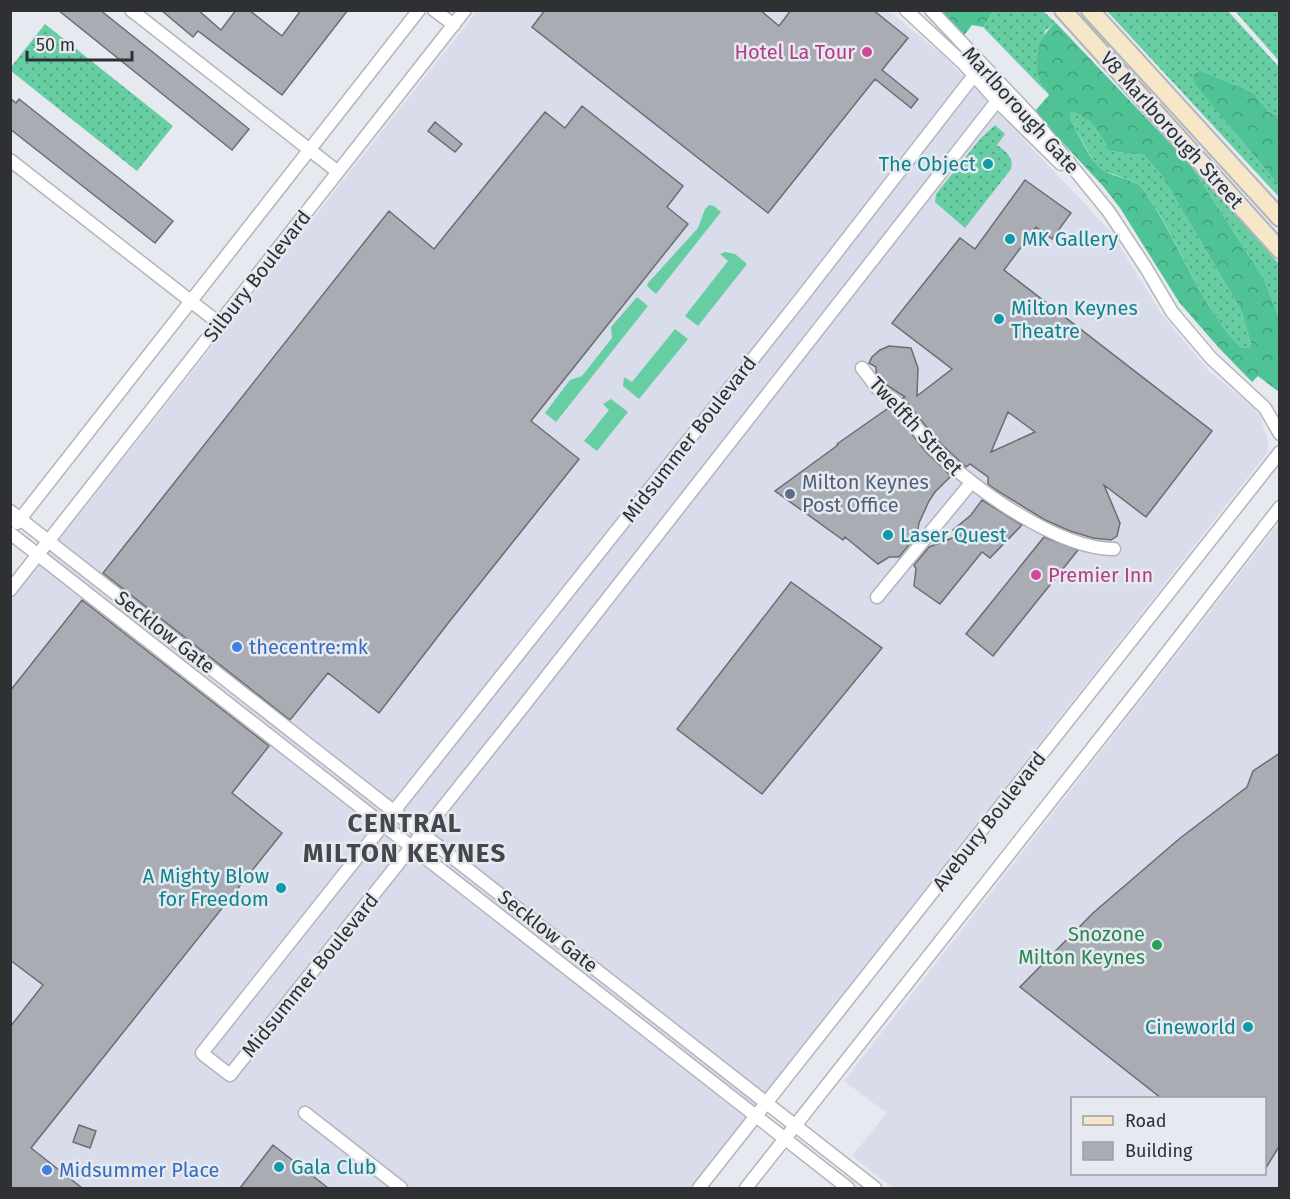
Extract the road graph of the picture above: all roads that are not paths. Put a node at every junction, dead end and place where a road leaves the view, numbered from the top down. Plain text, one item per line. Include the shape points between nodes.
1 (130, 10) edge
2 (419, 10) edge
3 (434, 10) edge
4 (465, 10) edge
5 (906, 10) edge
6 (918, 10) edge
7 (931, 10) edge
8 (1063, 10) edge
9 (1090, 10) edge
10 (454, 25) junction
11 (955, 48) junction
12 (978, 70) junction
13 (997, 101) junction
14 (1027, 122) junction
15 (309, 150) junction
16 (10, 160) edge
17 (338, 172) junction
18 (1280, 218) edge
19 (1280, 250) edge
20 (191, 301) junction
21 (220, 324) junction
22 (862, 368) dead end
23 (1265, 408) junction
24 (1280, 411) edge
25 (1280, 434) edge
26 (1280, 452) edge
27 (971, 483) junction
28 (1277, 510) edge
29 (15, 515) edge
30 (10, 532) edge
31 (49, 541) junction
32 (1113, 549) dead end
33 (38, 554) junction
34 (10, 590) edge
35 (877, 597) dead end
36 (395, 811) junction
37 (383, 825) junction
38 (422, 833) junction
39 (411, 847) junction
40 (766, 1104) junction
41 (305, 1113) dead end
42 (756, 1117) junction
43 (795, 1126) junction
44 (785, 1139) junction
45 (401, 1188) edge
46 (699, 1188) edge
47 (746, 1188) edge
48 (848, 1188) edge
49 (875, 1188) edge

1 - 15 street
2 - 15 street, Silbury Boulevard
3 - 10 street
4 - 10 street, Silbury Boulevard
5 - 11 street, Marlborough Gate
6 - 11 street, Marlborough Gate
7 - 11 street, Marlborough Gate
8 - 19 main road, V8 Marlborough Street
9 - 18 main road, V8 Marlborough Street
10 - 17 street, Silbury Boulevard
11 - 12 street, Marlborough Gate
11 - 12 street, Marlborough Gate via 963,63
12 - 13 street, Marlborough Gate
12 - 14 street, Marlborough Gate
12 - 36 street, Midsummer Boulevard
13 - 14 street, Marlborough Gate
13 - 38 street, Midsummer Boulevard
14 - 23 street, Marlborough Gate via 1109,212 1172,312 1211,358
15 - 17 street
15 - 20 street, Silbury Boulevard
16 - 20 street
17 - 21 street, Silbury Boulevard
20 - 21 street
20 - 29 street, Silbury Boulevard via 60,469
21 - 31 street, Silbury Boulevard
22 - 27 street, Twelfth Street via 931,446
23 - 24 street
23 - 25 street, Marlborough Gate
26 - 40 street, Avebury Boulevard
27 - 32 street, Twelfth Street via 1051,531 1098,549
27 - 35 street, Twelfth Street
28 - 43 street, Avebury Boulevard
29 - 30 street, Silbury Boulevard
29 - 31 street, Secklow Gate
30 - 33 street, Secklow Gate
31 - 33 street, Silbury Boulevard
31 - 36 street, Secklow Gate
33 - 34 street
33 - 37 street, Secklow Gate
36 - 37 street, Midsummer Boulevard
36 - 38 street, Secklow Gate
37 - 39 street, Secklow Gate
37 - 39 street, Midsummer Boulevard via 202,1053 230,1075
38 - 39 street, Midsummer Boulevard
38 - 40 street, Secklow Gate
39 - 42 street, Secklow Gate
40 - 42 street, Avebury Boulevard
40 - 43 street, Secklow Gate
41 - 45 street
42 - 44 street, Secklow Gate
42 - 46 street, Avebury Boulevard
43 - 44 street, Avebury Boulevard
43 - 49 street, Secklow Gate
44 - 47 street, Avebury Boulevard
44 - 48 street

